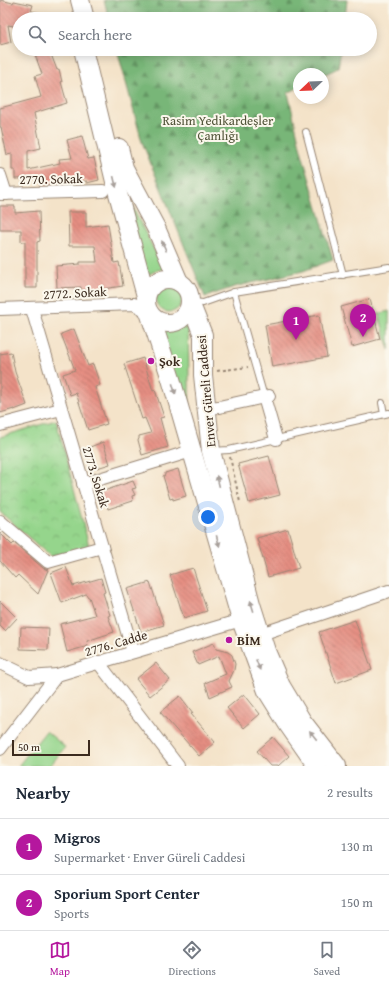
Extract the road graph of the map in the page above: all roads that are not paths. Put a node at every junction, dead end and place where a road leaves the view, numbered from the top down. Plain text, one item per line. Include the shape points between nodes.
1 (71, 0) edge
2 (80, 0) edge
3 (74, 12) edge
4 (83, 12) edge
5 (84, 56) edge
6 (95, 56) edge
7 (306, 132) dead end
8 (0, 175) edge
9 (103, 191) dead end
10 (3, 194) edge
11 (389, 267) edge
12 (343, 275) junction
13 (179, 282) junction
14 (234, 292) junction
15 (190, 302) junction
16 (143, 304) junction
17 (0, 309) edge
18 (32, 309) junction
19 (266, 396) junction
20 (382, 403) dead end
21 (206, 408) junction
22 (61, 409) junction
23 (387, 414) edge
24 (0, 425) edge
25 (276, 439) junction
26 (211, 451) junction
27 (185, 453) dead end
28 (83, 484) junction
29 (0, 521) edge
30 (102, 547) junction
31 (389, 591) edge
32 (241, 620) junction
33 (261, 634) junction
34 (133, 652) junction
35 (98, 662) junction
36 (0, 663) edge
37 (57, 675) junction
38 (0, 749) edge
39 (178, 766) edge
40 (317, 766) edge
41 (337, 766) edge

1 - 3 main road
2 - 4 main road
5 -> 16 main road, Enver Güreli Caddesi
13 -> 6 main road via 156,228 124,168
7 - 12 lane
8 - 10 street
9 - 10 street, 2770. Sokak
11 - 12 lane
12 - 14 lane
13 - 15 main road via 187,290
13 - 16 main road via 166,278 159,280 148,290
14 - 15 lane via 203,303
14 - 19 lane via 254,366
15 - 16 main road via 180,319 166,323 153,318
15 - 21 main road, Enver Güreli Caddesi via 203,335
16 - 18 street, 2772. Sokak
16 -> 32 main road, Enver Güreli Caddesi via 171,379
17 - 18 street, 2772. Sokak
18 - 22 street, 2773. Sokak
19 - 21 street via 219,408
19 - 25 street
20 - 23 lane
21 - 26 main road, Enver Güreli Caddesi
22 - 24 street
22 - 28 street, 2773. Sokak
23 - 25 lane
25 - 26 lane via 229,450
33 -> 26 main road, Enver Güreli Caddesi
27 - 28 street
28 - 30 street, 2773. Sokak
29 - 30 street via 48,562
30 - 34 street, 2773. Sokak
31 - 33 street
32 - 34 street, 2776. Cadde
32 -> 40 main road, Enver Güreli Caddesi via 267,691
41 -> 33 main road, Enver Güreli Caddesi via 302,721 281,686
34 - 35 street, 2776. Cadde
35 - 37 street, 2776. Cadde
35 - 39 street
36 - 37 street, 2776. Cadde via 29,677
37 - 38 street

